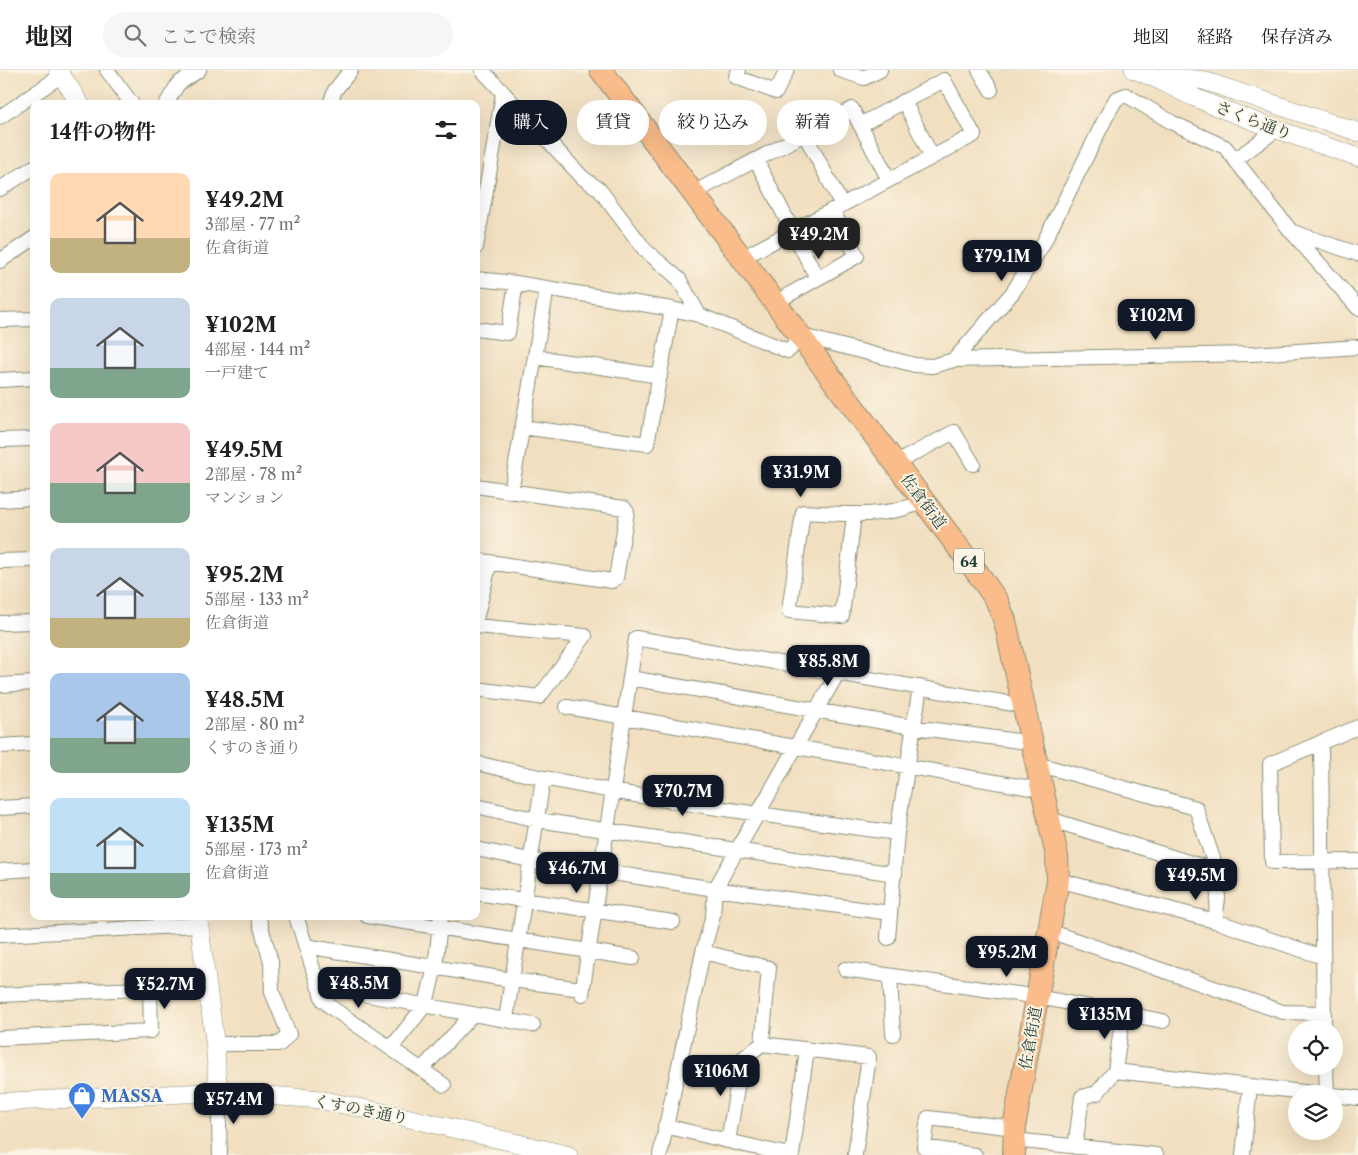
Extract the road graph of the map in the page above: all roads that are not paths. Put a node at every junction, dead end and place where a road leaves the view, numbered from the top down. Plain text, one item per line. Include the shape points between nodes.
1 (107, 70) edge
2 (199, 70) edge
3 (351, 70) edge
4 (482, 70) edge
5 (601, 70) edge
6 (739, 70) edge
7 (787, 70) edge
8 (840, 70) edge
9 (880, 70) edge
10 (979, 70) edge
11 (1134, 70) edge
12 (60, 73) edge
13 (1152, 76) junction
14 (991, 90) dead end
15 (503, 94) junction
16 (77, 100) edge
17 (129, 100) edge
18 (168, 100) edge
19 (331, 100) edge
20 (904, 102) junction
21 (849, 111) edge
22 (0, 117) edge
23 (860, 125) junction
24 (1276, 130) junction
25 (1358, 132) edge
26 (785, 145) edge
27 (809, 145) edge
28 (932, 157) junction
29 (1358, 157) edge
30 (1236, 159) junction
31 (756, 160) junction
32 (30, 169) edge
33 (889, 180) junction
34 (0, 189) edge
35 (693, 193) junction
36 (837, 208) junction
37 (480, 223) edge
38 (1290, 230) junction
39 (794, 231) junction
40 (30, 241) edge
41 (1358, 254) edge
42 (742, 258) junction
43 (0, 261) edge
44 (817, 278) junction
45 (480, 279) edge
46 (516, 283) junction
47 (547, 288) junction
48 (776, 302) junction
49 (1358, 308) edge
50 (672, 309) junction
51 (699, 315) junction
52 (30, 318) edge
53 (0, 320) edge
54 (480, 330) edge
55 (802, 336) junction
56 (1358, 347) edge
57 (535, 357) junction
58 (954, 360) junction
59 (660, 376) junction
60 (30, 378) edge
61 (0, 380) edge
62 (522, 426) junction
63 (30, 439) edge
64 (0, 440) edge
65 (896, 464) junction
66 (973, 464) dead end
67 (480, 487) edge
68 (511, 492) junction
69 (30, 498) edge
70 (0, 500) edge
71 (924, 501) junction
72 (854, 515) junction
73 (30, 560) edge
74 (0, 561) edge
75 (480, 561) edge
76 (490, 562) junction
77 (480, 603) edge
78 (30, 622) edge
79 (0, 623) edge
80 (480, 626) edge
81 (837, 674) junction
82 (630, 678) junction
83 (30, 683) edge
84 (0, 685) edge
85 (920, 687) junction
86 (480, 690) edge
87 (1025, 706) junction
88 (567, 707) dead end
89 (818, 710) junction
90 (625, 718) junction
91 (913, 727) junction
92 (1358, 727) edge
93 (1321, 742) junction
94 (30, 744) edge
95 (0, 746) edge
96 (796, 747) junction
97 (1035, 753) junction
98 (480, 765) edge
99 (907, 767) junction
100 (544, 779) junction
101 (1042, 790) junction
102 (614, 791) junction
103 (30, 806) edge
104 (480, 807) edge
105 (0, 808) edge
106 (757, 814) junction
107 (1049, 819) junction
108 (538, 820) junction
109 (606, 831) junction
110 (897, 833) junction
111 (480, 850) edge
112 (736, 852) junction
113 (530, 860) junction
114 (1322, 861) junction
115 (1358, 861) edge
116 (30, 869) edge
117 (601, 870) junction
118 (0, 871) edge
119 (1217, 871) junction
120 (895, 874) junction
121 (1058, 880) junction
122 (715, 889) junction
123 (480, 893) edge
124 (523, 901) junction
125 (596, 910) junction
126 (890, 913) junction
127 (259, 920) edge
128 (297, 920) edge
129 (416, 920) edge
130 (199, 921) edge
131 (1215, 921) junction
132 (440, 922) edge
133 (673, 922) dead end
134 (1049, 931) junction
135 (0, 935) edge
136 (888, 938) dead end
137 (518, 941) junction
138 (305, 946) junction
139 (589, 951) junction
140 (703, 952) junction
141 (1323, 957) junction
142 (633, 958) dead end
143 (435, 967) junction
144 (845, 969) dead end
145 (890, 976) junction
146 (512, 980) junction
147 (208, 986) junction
148 (318, 986) junction
149 (150, 989) junction
150 (0, 995) edge
151 (1038, 997) junction
152 (426, 1004) junction
153 (1123, 1013) junction
154 (1323, 1013) junction
155 (472, 1014) junction
156 (506, 1020) junction
157 (1323, 1020) edge
158 (1163, 1021) dead end
159 (533, 1025) dead end
160 (893, 1034) dead end
161 (0, 1038) edge
162 (215, 1044) junction
163 (762, 1044) junction
164 (391, 1048) junction
165 (807, 1050) junction
166 (422, 1069) junction
167 (1115, 1071) junction
168 (444, 1085) dead end
169 (1250, 1086) junction
170 (1288, 1090) edge
171 (218, 1092) junction
172 (1343, 1096) edge
173 (1358, 1098) edge
174 (0, 1102) edge
175 (665, 1126) junction
176 (728, 1141) junction
177 (1014, 1141) edge
178 (1075, 1147) junction
179 (220, 1155) edge
180 (568, 1155) edge
181 (660, 1155) edge
182 (791, 1155) edge
183 (855, 1155) edge
184 (975, 1155) edge
185 (1156, 1155) edge
186 (1243, 1155) edge

1 - 17 street
2 - 18 street via 178,84
3 - 19 street
4 - 15 street
5 - 35 main road, 佐倉街道 / 64
6 - 7 street via 736,77 776,92
8 - 9 street via 864,78
10 - 14 street
11 - 13 street, さくら通り
12 - 16 street
12 - 22 street
13 - 24 street, さくら通り via 1195,98
13 - 25 street, さくら通り via 1202,80
15 - 37 street
15 - 51 street via 583,178 599,189 645,250 679,278
20 - 23 street
20 - 28 street
20 - 28 street via 944,80 974,134
21 - 23 street via 852,109
23 - 33 street
24 - 29 street, さくら通り
24 - 30 street
26 - 31 street
27 - 36 street
28 - 33 street
30 - 38 street
30 - 58 street via 1225,147 1173,123 1126,95 1116,99 1043,244 1013,292
31 - 35 street
31 - 39 street
32 - 34 street
33 - 36 street
35 - 42 main road, 佐倉街道 / 64
36 - 39 street
36 - 44 street via 857,256
38 - 41 street
38 - 49 street
39 - 42 street
39 - 44 street
40 - 43 street
42 - 48 main road, 佐倉街道 / 64
44 - 48 street
45 - 46 street
46 - 47 street
46 - 54 street via 508,333
47 - 50 street
47 - 57 street
48 - 55 main road, 佐倉街道 / 64
50 - 51 street
50 - 59 street
51 - 55 street via 788,351
52 - 53 street
55 - 58 street via 915,365 932,366
55 - 65 main road, 佐倉街道 / 64
56 - 58 street via 1252,354
57 - 59 street
57 - 62 street
59 - 62 street via 647,444
60 - 61 street
62 - 68 street
63 - 64 street
65 - 66 street via 954,432
65 - 71 main road, 佐倉街道 / 64
67 - 68 street
68 - 76 street via 624,508 627,512 616,578 612,581
69 - 70 street
71 - 72 street via 907,509
71 - 87 main road, 佐倉街道 / 64 via 997,601 1011,642
72 - 72 street via 842,616 789,611 803,512
73 - 74 street
75 - 76 street
76 - 77 street
78 - 79 street
80 - 86 street via 586,636 539,697
81 - 82 street via 636,638
81 - 85 street
81 - 89 street
82 - 89 street
82 - 90 street
83 - 84 street
85 - 87 street
85 - 91 street
87 - 97 main road, 佐倉街道 / 64
88 - 90 street
89 - 91 street
89 - 96 street
90 - 96 street
90 - 102 street
91 - 97 street
91 - 99 street
92 - 93 street
93 - 114 street
93 - 114 street via 1270,764 1272,862
94 - 95 street
96 - 99 street
96 - 106 street
97 - 101 main road, 佐倉街道 / 64
97 - 119 street via 1196,808
98 - 100 street
99 - 101 street
99 - 110 street
100 - 102 street
100 - 108 street
101 - 107 main road, 佐倉街道 / 64
102 - 106 street
102 - 109 street
103 - 105 street
104 - 108 street
106 - 110 street
106 - 112 street
107 - 119 street
107 - 121 main road, 佐倉街道 / 64 via 1057,856
108 - 109 street
108 - 113 street
109 - 112 street
109 - 117 street
110 - 120 street
111 - 113 street
112 - 120 street
112 - 122 street
113 - 117 street
113 - 124 street
114 - 115 street
114 - 141 street
116 - 118 street
117 - 122 street
117 - 125 street
119 - 131 street
120 - 126 street
121 - 131 street
121 - 134 main road, 佐倉街道 / 64
122 - 126 street
122 - 140 street via 713,915
123 - 124 street
124 - 125 street
124 - 137 street
125 - 133 street
125 - 139 street
126 - 136 street
127 - 162 street via 271,962 272,992 289,1034 280,1044
128 - 138 street
129 - 132 street
130 - 135 street
130 - 147 street
131 - 141 street
132 - 137 street
132 - 143 street
134 - 151 main road, 佐倉街道 / 64
134 - 154 street via 1283,1012
137 - 139 street
137 - 146 street
138 - 143 street
138 - 148 street
139 - 142 street
139 - 146 street via 582,991
140 - 163 street via 768,968
140 - 175 street
141 - 154 street
143 - 146 street
143 - 152 street
144 - 145 street
145 - 151 street
145 - 160 street
146 - 156 street
147 - 149 street
147 - 162 street
148 - 152 street
148 - 164 street via 323,1000 332,1008
149 - 150 street
149 - 161 street via 151,1031
151 - 153 street
151 - 177 main road, 佐倉街道 / 64
152 - 155 street
152 - 164 street
153 - 158 street
153 - 167 street
154 - 157 street
155 - 156 street
155 - 166 street
156 - 159 street
162 - 171 street
163 - 165 street
163 - 176 street via 742,1059
164 - 166 street
165 - 182 street
165 - 183 street via 869,1057
166 - 168 street
167 - 169 street
167 - 178 street via 1097,1093 1082,1097
169 - 170 street
169 - 186 street
171 - 174 street, くすのき通り
171 - 179 street
171 - 180 street, くすのき通り via 316,1099
172 - 173 street
175 - 176 street
175 - 181 street
176 - 182 street
177 - 178 street
177 - 184 street via 928,1118 924,1147
178 - 185 street

